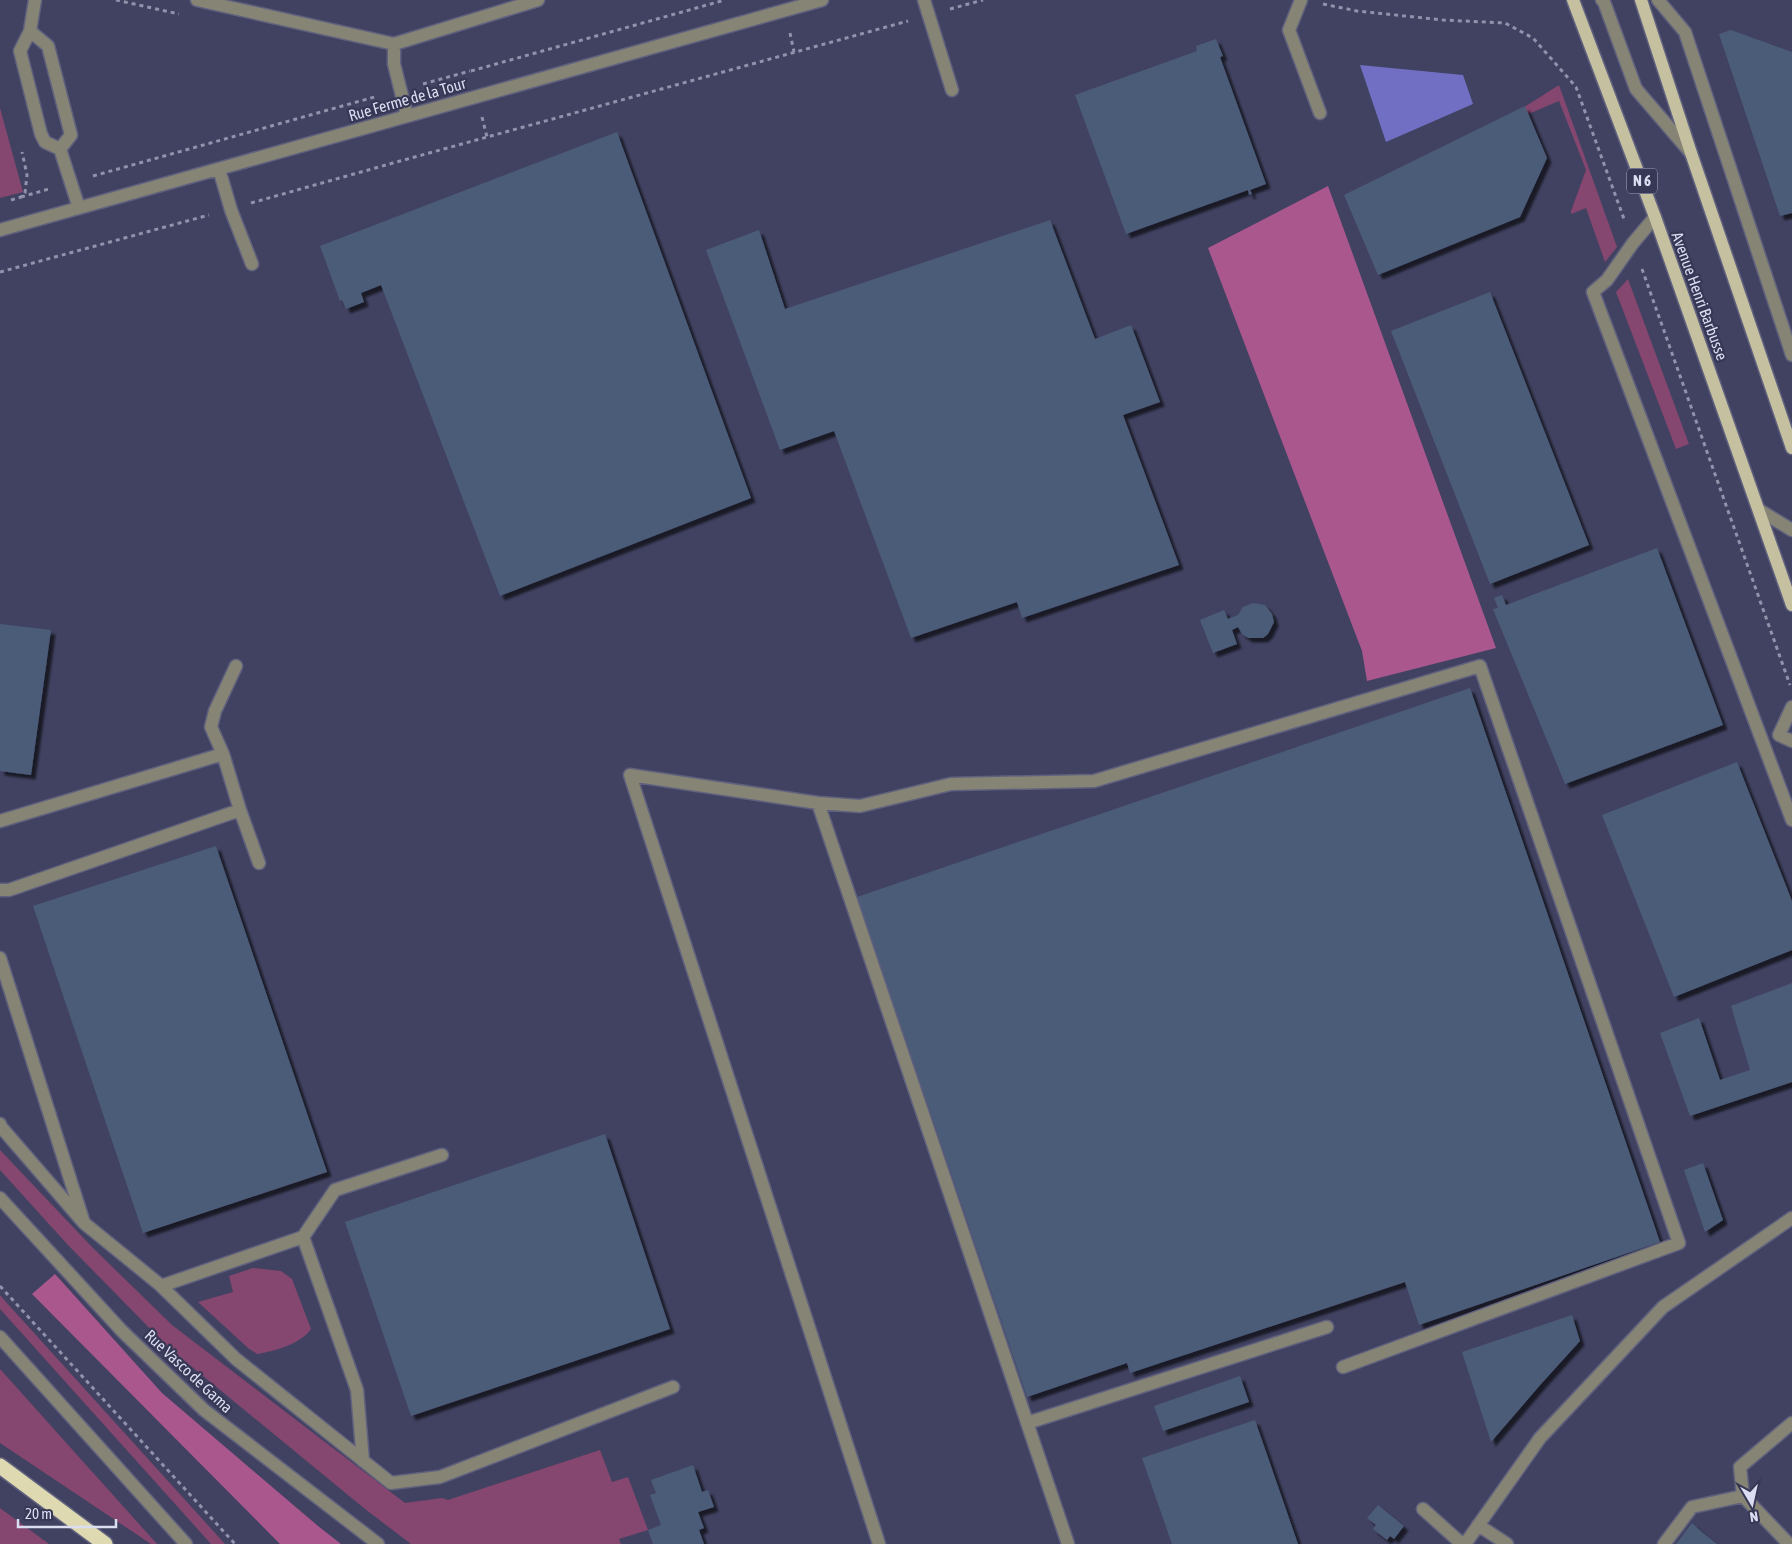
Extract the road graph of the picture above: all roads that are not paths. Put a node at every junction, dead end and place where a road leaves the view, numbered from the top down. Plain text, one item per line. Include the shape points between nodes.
1 (35, 0) edge
2 (197, 0) edge
3 (538, 0) edge
4 (822, 0) edge
5 (924, 0) edge
6 (1301, 0) edge
7 (1573, 0) edge
8 (1602, 0) edge
9 (1641, 0) edge
10 (1658, 0) edge
11 (30, 31) junction
12 (394, 44) junction
13 (952, 90) dead end
14 (1320, 114) dead end
15 (407, 116) junction
16 (60, 149) junction
17 (1691, 152) junction
18 (219, 169) junction
19 (79, 208) junction
20 (1655, 217) junction
21 (0, 230) edge
22 (252, 264) dead end
23 (1792, 355) edge
24 (1792, 448) edge
25 (1759, 510) junction
26 (1792, 530) edge
27 (1792, 604) edge
28 (236, 666) dead end
29 (1792, 707) edge
30 (1779, 735) junction
31 (1762, 741) junction
32 (1792, 741) edge
33 (223, 754) junction
34 (818, 803) junction
35 (240, 810) junction
36 (1792, 820) edge
37 (0, 821) edge
38 (259, 863) dead end
39 (0, 890) edge
40 (0, 958) edge
41 (0, 1124) edge
42 (442, 1155) dead end
43 (0, 1198) edge
44 (1792, 1218) edge
45 (84, 1223) junction
46 (303, 1237) junction
47 (161, 1286) junction
48 (1327, 1327) dead end
49 (0, 1337) edge
50 (1343, 1367) dead end
51 (673, 1387) dead end
52 (1027, 1423) junction
53 (1792, 1423) edge
54 (363, 1461) junction
55 (0, 1466) edge
56 (1743, 1496) junction
57 (1423, 1509) dead end
58 (1478, 1525) junction
59 (105, 1544) edge
60 (186, 1544) edge
61 (378, 1544) edge
62 (879, 1544) edge
63 (1068, 1544) edge
64 (1463, 1544) edge
65 (1507, 1544) edge
66 (1664, 1544) edge
67 (1789, 1544) edge

1 - 11 street
2 - 12 street
3 - 12 street
4 - 15 street, Rue Ferme de la Tour
5 - 13 street
6 - 14 street via 1289,30
7 - 20 main road, Avenue Henri Barbusse / N 6
8 - 17 street via 1636,89
9 - 17 main road
10 - 23 street via 1685,32
11 - 16 street via 20,51 41,134 46,142
11 - 16 street via 48,46 71,135
12 - 15 street via 394,64
15 - 18 street, Rue Ferme de la Tour
16 - 19 street
17 - 24 main road
18 - 19 street, Rue Ferme de la Tour
18 - 22 street
19 - 21 street, Rue Ferme de la Tour
20 - 25 main road, Avenue Henri Barbusse / N 6
20 - 31 street via 1632,243 1607,280 1593,292
25 - 26 street
25 - 27 main road, Avenue Henri Barbusse / N 6
28 - 33 street via 211,727
29 - 30 street
30 - 31 street
30 - 32 street
31 - 36 street
33 - 35 street
33 - 37 street
34 - 50 street via 860,806 951,784 1094,781 1480,666 1679,1243
34 - 52 street
34 - 62 street via 630,775
35 - 38 street
35 - 39 street via 9,890
40 - 45 street
41 - 45 street
42 - 46 street via 335,1190
43 - 61 street, Rue Vasco de Gama via 122,1331 204,1410
44 - 58 street via 1663,1307 1540,1438
45 - 47 street
46 - 47 street
46 - 54 street via 357,1390
47 - 54 street via 236,1359
48 - 52 street
49 - 60 street
51 - 54 street via 440,1477 391,1483
52 - 63 street
53 - 56 street via 1740,1467
55 - 59 highway
56 - 66 street via 1692,1507
56 - 67 street
57 - 64 street
58 - 64 street
58 - 65 street

